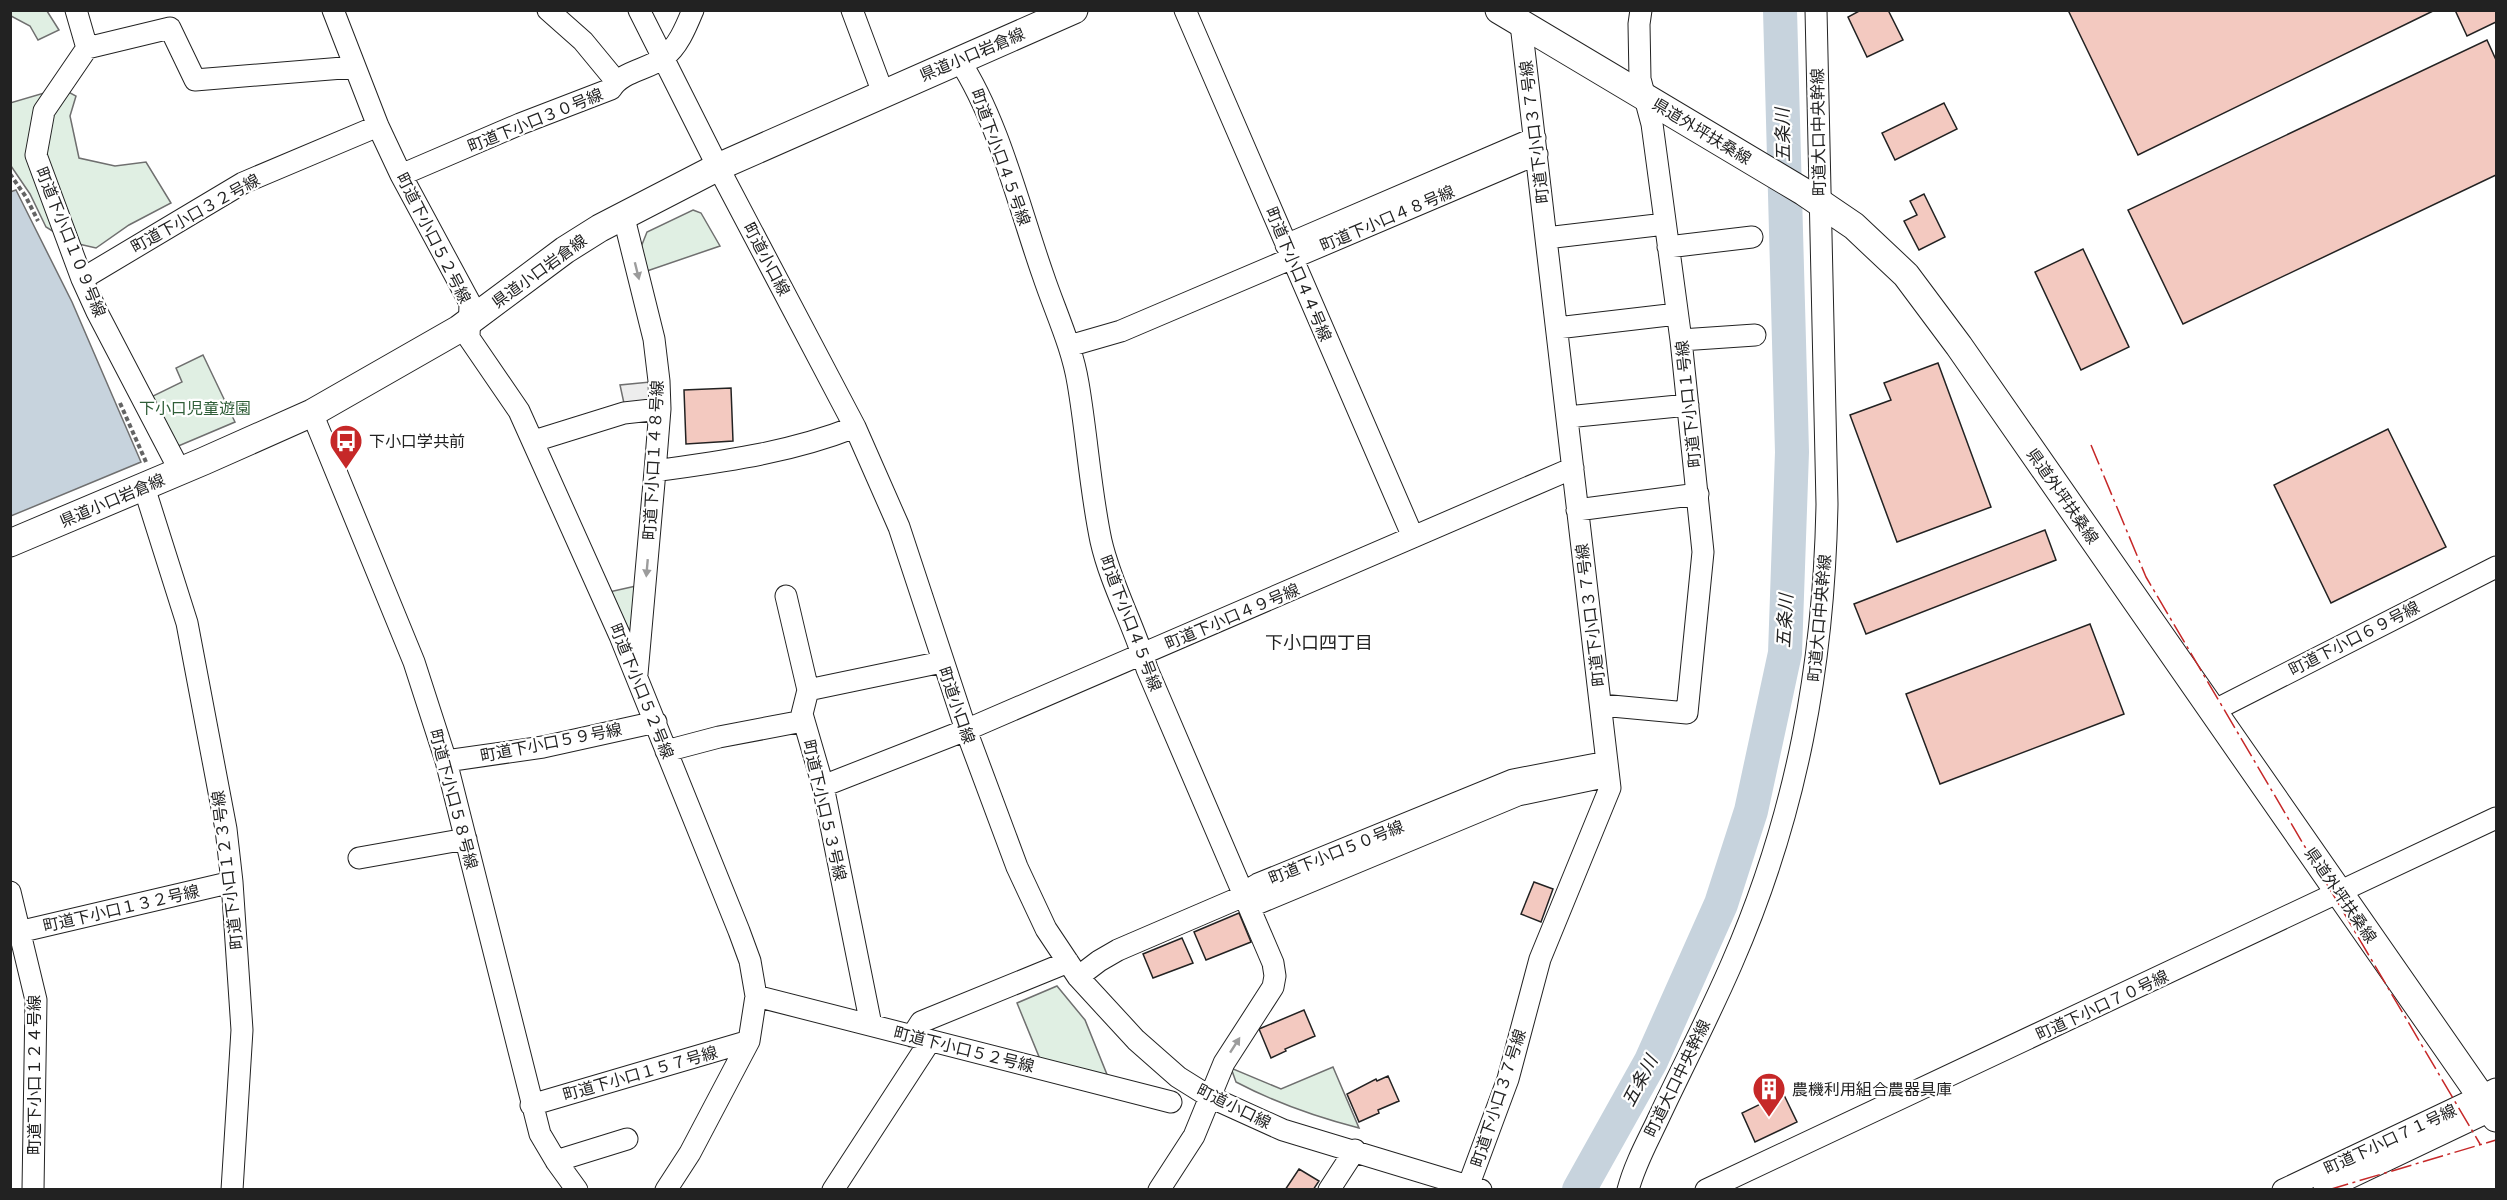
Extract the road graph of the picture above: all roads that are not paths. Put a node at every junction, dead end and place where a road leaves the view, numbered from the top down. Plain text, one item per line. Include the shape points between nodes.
1 (76, 10) edge
2 (333, 10) edge
3 (548, 10) edge
4 (639, 10) edge
5 (693, 10) edge
6 (852, 10) edge
7 (1074, 10) edge
8 (1185, 10) edge
9 (1641, 10) edge
10 (1816, 10) edge
11 (1510, 17) edge
12 (87, 48) junction
13 (664, 58) junction
14 (959, 60) junction
15 (355, 67) junction
16 (616, 81) junction
17 (883, 93) junction
18 (1644, 97) junction
19 (378, 126) junction
20 (1536, 146) junction
21 (718, 167) junction
22 (401, 175) junction
23 (1812, 197) junction
24 (622, 214) junction
25 (1665, 224) junction
26 (1752, 237) dead end
27 (1546, 238) junction
28 (1668, 247) junction
29 (1289, 252) junction
30 (82, 279) junction
31 (1677, 314) junction
32 (469, 322) junction
33 (1557, 328) junction
34 (1755, 335) dead end
35 (1681, 340) junction
36 (1069, 346) junction
37 (1688, 405) junction
38 (660, 409) junction
39 (312, 413) junction
40 (1567, 417) junction
41 (855, 427) junction
42 (534, 441) junction
43 (1573, 468) junction
44 (180, 471) junction
45 (655, 471) junction
46 (144, 487) junction
47 (1698, 494) junction
48 (1578, 510) junction
49 (1413, 537) junction
50 (10, 543) edge
51 (2496, 567) edge
52 (786, 596) dead end
53 (1143, 654) junction
54 (942, 662) junction
55 (637, 674) junction
56 (807, 690) junction
57 (1601, 705) junction
58 (2213, 711) junction
59 (804, 720) junction
60 (656, 722) junction
61 (966, 730) junction
62 (666, 751) junction
63 (446, 761) junction
64 (1608, 769) junction
65 (822, 786) junction
66 (2496, 818) edge
67 (466, 839) junction
68 (359, 858) dead end
69 (232, 882) junction
70 (10, 891) edge
71 (2340, 893) junction
72 (1246, 900) junction
73 (15, 933) edge
74 (1073, 969) junction
75 (756, 996) junction
76 (871, 1025) junction
77 (921, 1038) junction
78 (749, 1041) junction
79 (1210, 1097) junction
80 (1171, 1102) dead end
81 (2492, 1105) edge
82 (531, 1106) junction
83 (627, 1140) dead end
84 (1355, 1150) junction
85 (556, 1161) junction
86 (1475, 1187) edge
87 (33, 1190) edge
88 (232, 1190) edge
89 (577, 1190) edge
90 (666, 1190) edge
91 (833, 1190) edge
92 (1159, 1190) edge
93 (1329, 1190) edge
94 (1628, 1190) edge
95 (1706, 1190) edge
96 (2283, 1190) edge
97 (2324, 1190) edge

1 - 12 street
2 - 15 street, 町道下小口５２号線
3 - 16 street via 583,41
4 - 13 street, 町道小口線
5 - 13 street via 682,36
6 - 17 street
7 - 14 main road, 県道小口岩倉線
8 - 29 street, 町道下小口４４号線
9 - 18 street, 町道下小口１号線 via 1640,79
10 - 23 street, 町道大口中央幹線
11 - 18 main road, 県道外坪扶桑線
11 - 20 street, 町道下小口３７号線
12 - 15 street via 170,28 195,80
12 - 30 street, 町道下小口１０９号線 via 44,111 36,155
13 - 16 street, 町道下小口３０号線
13 - 21 street, 町道小口線
14 - 17 main road, 県道小口岩倉線
14 - 36 street, 町道下小口４５号線 via 975,83
15 - 19 street, 町道下小口５２号線
16 - 22 street, 町道下小口３０号線 via 611,89
17 - 21 main road, 県道小口岩倉線
18 - 23 main road, 県道外坪扶桑線
18 - 25 street, 町道下小口１号線 via 1652,124
19 - 22 street, 町道下小口５２号線
19 - 30 street, 町道下小口３２号線 via 243,183
20 - 27 street, 町道下小口３７号線
20 - 29 street
21 - 24 main road, 県道小口岩倉線
21 - 41 street, 町道小口線
22 - 32 street, 町道下小口５２号線 via 470,303
23 - 58 main road, 県道外坪扶桑線 via 1873,242 1921,293
23 - 94 street, 町道大口中央幹線 via 1826,530 1818,650 1804,734 1780,833 1753,913 1633,1171
24 - 32 main road, 県道小口岩倉線 via 565,250
24 -> 38 street, 町道下小口１４８号線 via 654,339
25 - 27 street
25 - 28 street, 町道下小口１号線
26 - 28 street
27 - 33 street, 町道下小口３７号線
28 - 31 street, 町道下小口１号線
29 - 36 street via 1121,331
29 - 49 street, 町道下小口４４号線
30 - 44 street, 町道下小口１０９号線
31 - 33 street
31 - 35 street, 町道下小口１号線
32 - 39 main road, 県道小口岩倉線
32 - 42 street, 町道下小口５２号線 via 469,338 508,392
33 - 40 street, 町道下小口３７号線
34 - 35 street
35 - 37 street, 町道下小口１号線
36 - 53 street, 町道下小口４５号線 via 1078,381 1102,546
37 - 40 street
37 - 47 street, 町道下小口１号線
38 - 42 street via 624,413
38 - 45 street, 町道下小口１４８号線
39 - 44 main road, 県道小口岩倉線
39 - 63 street, 町道下小口５８号線 via 414,662
40 - 43 street, 町道下小口３７号線
41 - 45 street via 824,440 760,456
41 - 54 street, 町道小口線 via 899,526
42 - 55 street, 町道下小口５２号線
43 - 48 street, 町道下小口３７号線
43 - 49 street, 町道下小口４９号線
44 - 46 main road, 県道小口岩倉線
45 -> 55 street, 町道下小口１４８号線
46 - 50 main road, 県道小口岩倉線
46 - 69 street, 町道下小口１２３号線 via 187,623 224,818
47 - 48 street
47 - 57 street, 町道下小口１号線 via 1703,552 1687,713
48 - 57 street, 町道下小口３７号線
49 - 53 street, 町道下小口４９号線
51 - 58 street, 町道下小口６９号線
52 - 56 street, 町道下小口５３号線
53 - 61 street, 町道下小口４９号線
53 - 72 street, 町道下小口４５号線
54 - 56 street
54 - 61 street, 町道小口線
55 - 60 street, 町道下小口５２号線
56 - 59 street, 町道下小口５３号線
57 - 64 street, 町道下小口３７号線
58 - 71 main road, 県道外坪扶桑線
59 - 62 street
59 - 65 street, 町道下小口５３号線
60 - 62 street, 町道下小口５２号線
60 - 63 street, 町道下小口５９号線 via 543,747
61 - 65 street, 町道下小口４９号線
61 - 74 street, 町道小口線 via 1028,893
62 - 75 street, 町道下小口５２号線 via 740,932
63 - 67 street, 町道下小口５８号線
64 - 72 street via 1518,795
64 - 72 street, 町道下小口５０号線 via 1513,780 1258,884
64 - 86 street, 町道下小口３７号線 via 1610,788 1540,959
65 - 76 street, 町道下小口５３号線
66 - 71 street, 町道下小口７０号線
67 - 68 street
67 - 82 street, 町道下小口５８号線
69 - 73 street, 町道下小口１３２号線
69 - 88 street, 町道下小口１２３号線 via 242,1030
70 - 73 street, 町道下小口１２４号線
71 - 81 main road, 県道外坪扶桑線
71 - 95 street, 町道下小口７０号線
72 - 74 street, 町道下小口５０号線 via 1239,898
79 -> 72 street, 町道下小口４５号線 via 1224,1063 1273,987 1273,963
73 - 87 street, 町道下小口１２４号線 via 36,1000
74 - 77 street, 町道下小口５０号線 via 921,1022
74 - 79 street, 町道小口線 via 1136,1041 1178,1077
75 - 76 street, 町道下小口５２号線
75 - 78 street
76 - 77 street, 町道下小口５２号線
77 - 80 street, 町道下小口５２号線
77 - 91 street, 町道下小口５０号線
78 - 82 street, 町道下小口１５７号線
78 - 90 street
79 - 84 street, 町道小口線 via 1283,1130
79 - 92 street, 町道下小口４５号線 via 1194,1136
81 - 96 street, 町道下小口７１号線
81 - 97 street
82 - 85 street, 町道下小口５８号線 via 540,1134
83 - 85 street
84 - 86 street, 町道小口線
84 - 93 street
85 - 89 street, 町道下小口５８号線

